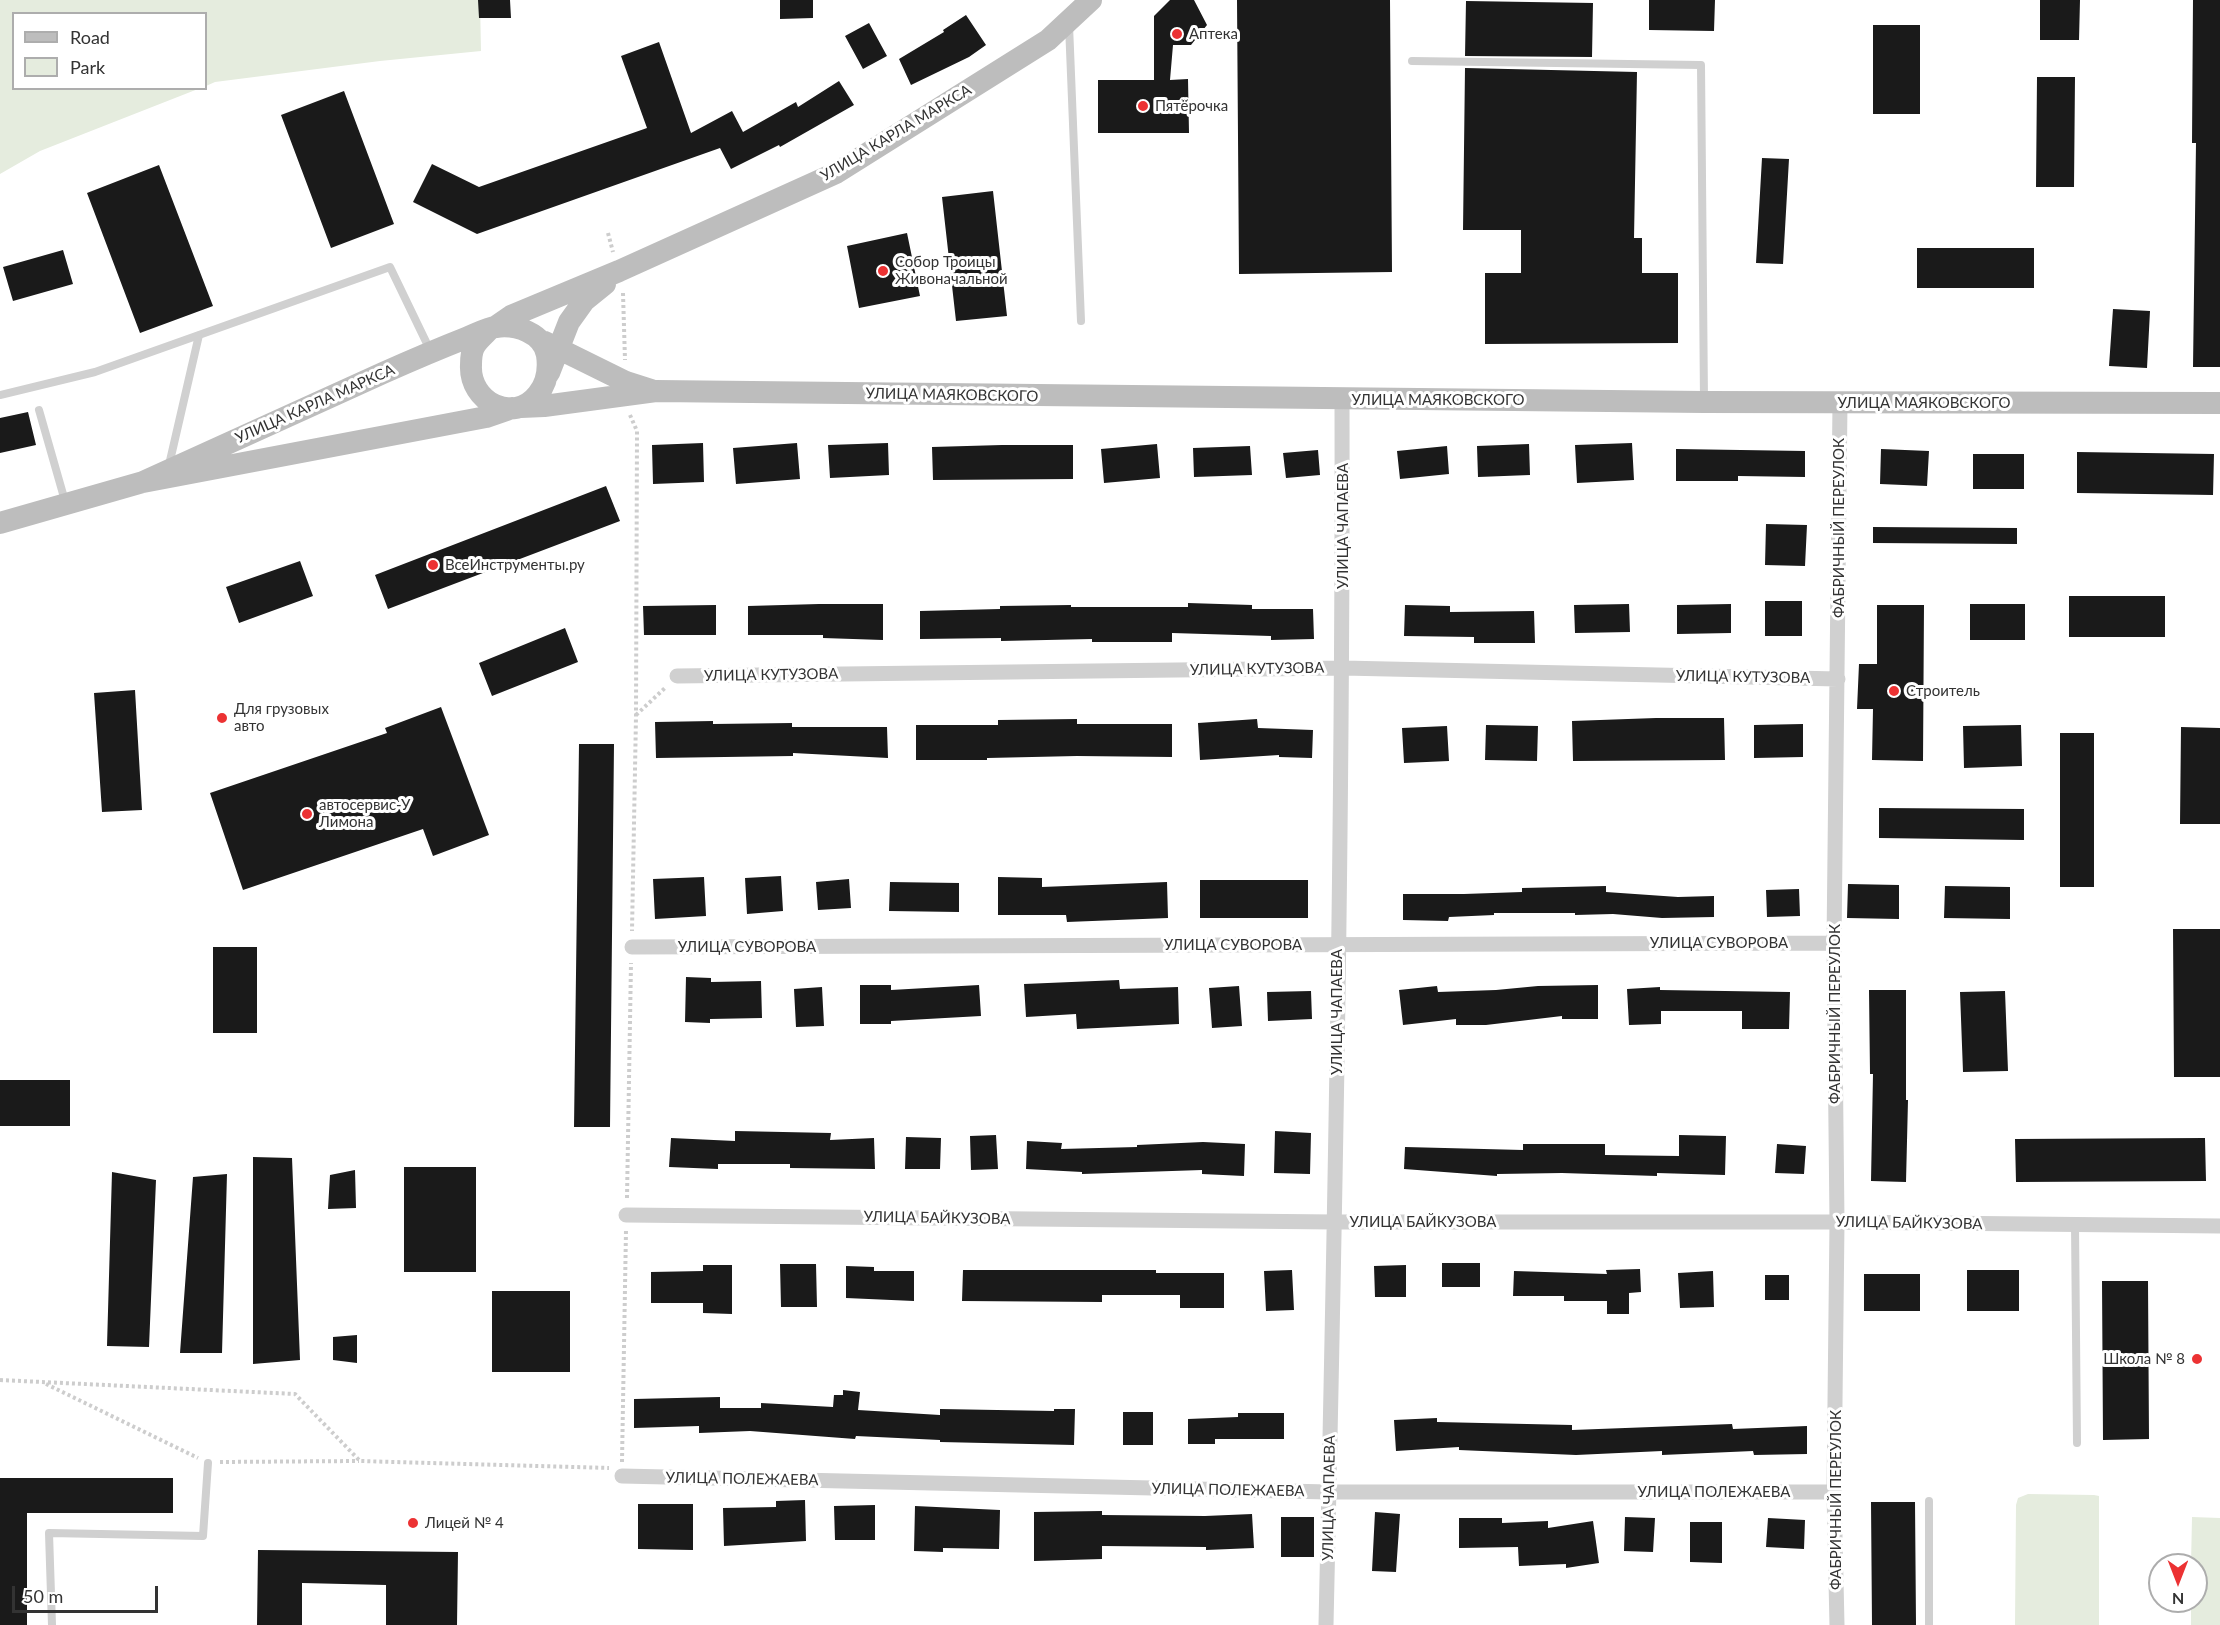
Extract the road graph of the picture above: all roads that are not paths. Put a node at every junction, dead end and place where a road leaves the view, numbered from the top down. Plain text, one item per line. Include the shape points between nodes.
1 (1091, 0) edge
2 (1069, 21) junction
3 (1412, 61) dead end
4 (620, 272) junction
5 (1081, 321) dead end
6 (492, 328) junction
7 (199, 335) junction
8 (538, 339) junction
9 (559, 348) junction
10 (430, 351) junction
11 (547, 378) junction
12 (656, 391) junction
13 (0, 395) edge
14 (1342, 399) junction
15 (1704, 402) junction
16 (1840, 403) junction
17 (2220, 404) edge
18 (517, 407) junction
19 (39, 410) dead end
20 (168, 471) junction
21 (143, 482) junction
22 (66, 505) junction
23 (0, 523) edge
24 (1343, 668) junction
25 (677, 676) road end
26 (1838, 680) junction
27 (1834, 943) junction
28 (1337, 945) junction
29 (632, 947) dead end
30 (627, 1215) dead end
31 (1335, 1222) junction
32 (1837, 1222) junction
33 (2075, 1224) junction
34 (2220, 1226) edge
35 (2077, 1443) dead end
36 (208, 1462) road end
37 (616, 1472) road end
38 (1329, 1492) junction
39 (1834, 1492) junction
40 (1929, 1501) dead end
41 (52, 1625) edge
42 (1326, 1625) edge
43 (1837, 1625) edge
44 (1929, 1625) edge

1 - 2 main road, УЛИЦА КАРЛА МАРКСА
2 - 4 main road, УЛИЦА КАРЛА МАРКСА via 1048,40 836,173
2 - 5 lane
3 - 15 lane via 1701,64
4 - 6 main road, УЛИЦА КАРЛА МАРКСА via 511,316
4 - 9 main road, УЛИЦА КАРЛА МАРКСА via 584,301 569,322
6 - 8 main road via 512,327
6 - 10 main road, УЛИЦА КАРЛА МАРКСА
6 - 18 main road via 474,347 470,377 483,399 495,406
7 - 10 lane via 390,267
7 - 13 lane via 95,372
7 - 20 lane
8 - 9 main road, УЛИЦА МАЯКОВСКОГО
8 - 11 main road via 546,350
9 - 11 main road, УЛИЦА КАРЛА МАРКСА
9 - 12 main road, УЛИЦА МАЯКОВСКОГО via 626,382
10 - 20 main road, УЛИЦА КАРЛА МАРКСА
11 - 18 main road via 538,394
12 - 14 main road, УЛИЦА МАЯКОВСКОГО
12 - 18 main road, УЛИЦА МАЯКОВСКОГО
14 - 15 main road, УЛИЦА МАЯКОВСКОГО
14 - 24 street, УЛИЦА ЧАПАЕВА
15 - 16 main road, УЛИЦА МАЯКОВСКОГО
16 - 17 main road, УЛИЦА МАЯКОВСКОГО
16 - 26 street, ФАБРИЧНЫЙ ПЕРЕУЛОК
18 - 21 main road via 486,417
19 - 22 lane
20 - 21 main road, УЛИЦА КАРЛА МАРКСА
21 - 22 main road
22 - 23 main road
24 - 25 street, УЛИЦА КУТУЗОВА
24 - 26 street, УЛИЦА КУТУЗОВА
24 - 28 street, УЛИЦА ЧАПАЕВА
26 - 27 street, ФАБРИЧНЫЙ ПЕРЕУЛОК
27 - 28 street, УЛИЦА СУВОРОВА
27 - 32 street, ФАБРИЧНЫЙ ПЕРЕУЛОК
28 - 29 street, УЛИЦА СУВОРОВА
28 - 31 street, УЛИЦА ЧАПАЕВА
30 - 31 street, УЛИЦА БАЙКУЗОВА
31 - 32 street, УЛИЦА БАЙКУЗОВА
31 - 38 street, УЛИЦА ЧАПАЕВА
32 - 33 street, УЛИЦА БАЙКУЗОВА
32 - 39 street, ФАБРИЧНЫЙ ПЕРЕУЛОК
33 - 34 street, УЛИЦА БАЙКУЗОВА
33 - 35 lane
36 - 41 lane via 203,1536 49,1533
37 - 38 street, УЛИЦА ПОЛЕЖАЕВА
38 - 39 street, УЛИЦА ПОЛЕЖАЕВА
38 - 42 street, УЛИЦА ЧАПАЕВА
39 - 43 street, ФАБРИЧНЫЙ ПЕРЕУЛОК
40 - 44 lane

